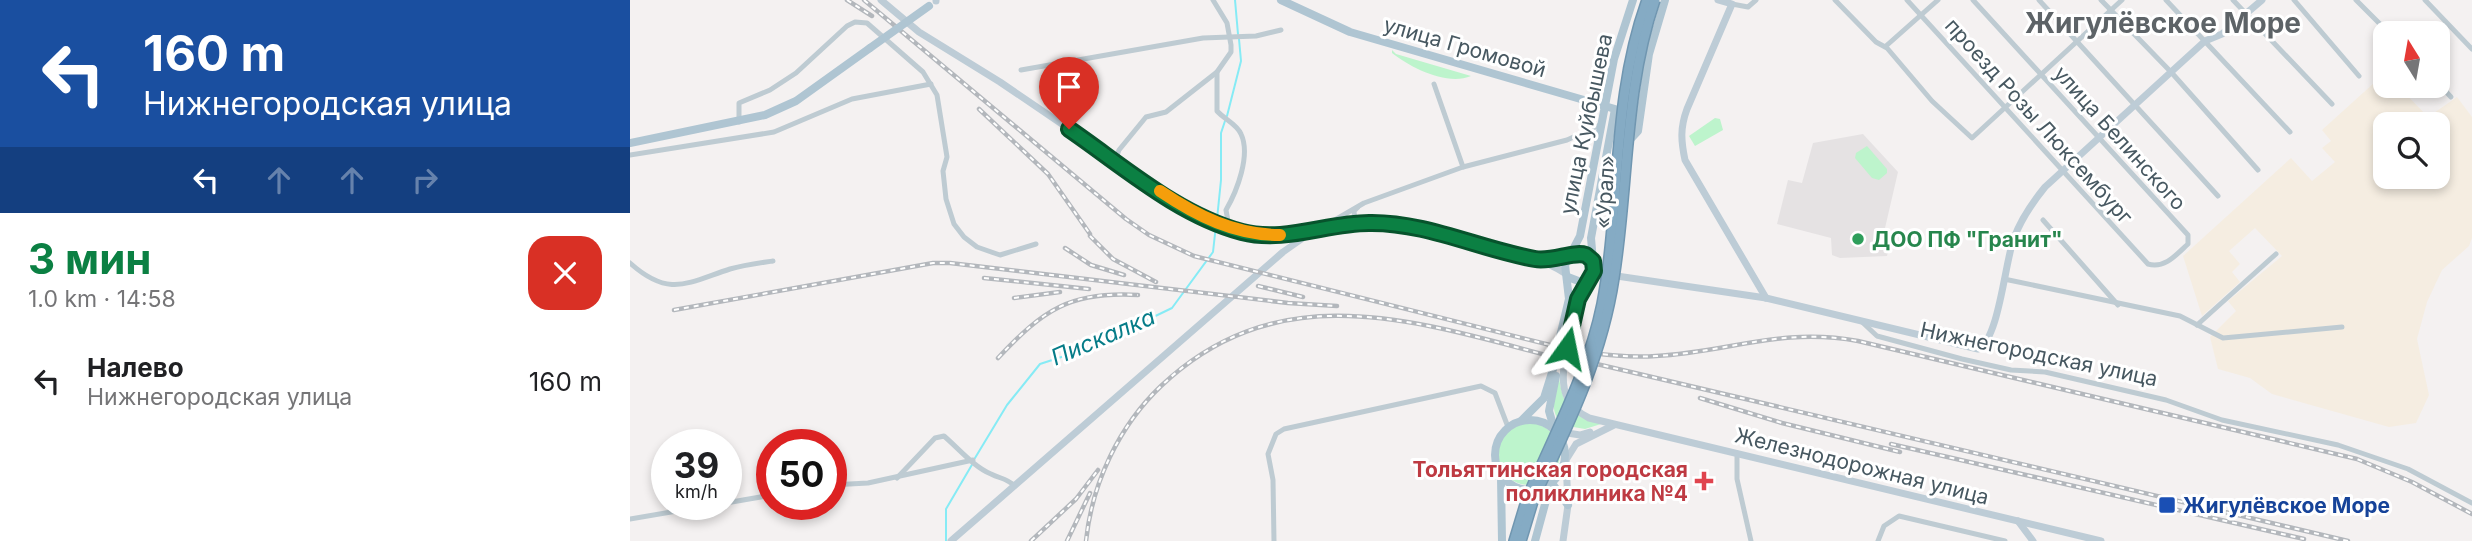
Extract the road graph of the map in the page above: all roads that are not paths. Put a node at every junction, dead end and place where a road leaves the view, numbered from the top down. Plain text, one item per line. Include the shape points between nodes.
1 (881, 0) edge
2 (1213, 0) edge
3 (1281, 0) edge
4 (1633, 0) edge
5 (1647, 0) edge
6 (1655, 0) edge
7 (1665, 0) edge
8 (1718, 0) edge
9 (1756, 0) edge
10 (1835, 0) edge
11 (1907, 0) edge
12 (1938, 0) edge
13 (1973, 0) edge
14 (2039, 0) edge
15 (2101, 0) edge
16 (2122, 0) edge
17 (2166, 0) edge
18 (2233, 0) edge
19 (2262, 0) edge
20 (2294, 0) edge
21 (2356, 0) edge
22 (2426, 0) edge
23 (934, 2) edge
24 (1732, 4) junction
25 (2111, 10) junction
26 (1920, 15) junction
27 (2246, 15) junction
28 (2374, 21) edge
29 (1282, 30) dead end
30 (1230, 35) junction
31 (2079, 41) junction
32 (2205, 41) junction
33 (1886, 46) junction
34 (2472, 49) edge
35 (1021, 70) dead end
36 (1217, 72) junction
37 (2171, 72) junction
38 (2042, 75) junction
39 (2359, 76) dead end
40 (931, 84) junction
41 (1434, 85) dead end
42 (2332, 104) dead end
43 (2137, 105) junction
44 (1604, 107) junction
45 (2007, 108) junction
46 (1615, 109) joint
47 (739, 122) junction
48 (1602, 124) junction
49 (2290, 132) dead end
50 (2101, 138) junction
51 (630, 143) edge
52 (630, 155) edge
53 (1607, 158) junction
54 (1115, 160) junction
55 (1463, 167) junction
56 (2258, 170) dead end
57 (2063, 171) junction
58 (2218, 197) dead end
59 (1364, 203) junction
60 (2043, 220) dead end
61 (1355, 223) junction
62 (1229, 227) junction
63 (1317, 230) junction
64 (1036, 244) dead end
65 (2276, 254) dead end
66 (1570, 256) junction
67 (1535, 259) junction
68 (773, 261) dead end
69 (630, 263) edge
70 (1593, 263) junction
71 (2148, 264) joint
72 (1567, 275) junction
73 (1754, 275) junction
74 (1590, 277) junction
75 (1631, 278) junction
76 (2004, 279) junction
77 (1744, 294) junction
78 (1766, 298) junction
79 (1785, 302) junction
80 (2118, 305) junction
81 (1861, 321) junction
82 (2197, 325) junction
83 (2342, 327) dead end
84 (1559, 366) junction
85 (1521, 421) junction
86 (1615, 425) junction
87 (1508, 427) junction
88 (1556, 430) junction
89 (1738, 453) junction
90 (973, 460) junction
91 (1566, 460) junction
92 (1501, 477) junction
93 (897, 478) junction
94 (1551, 482) junction
95 (847, 483) edge
96 (1015, 486) junction
97 (1548, 500) junction
98 (2472, 503) edge
99 (1568, 505) junction
100 (651, 515) edge
101 (630, 519) edge
102 (2018, 521) junction
103 (951, 541) edge
104 (1273, 541) edge
105 (1502, 541) edge
106 (1514, 541) edge
107 (1521, 541) edge
108 (1535, 541) edge
109 (1563, 541) edge
110 (1751, 541) edge
111 (1878, 541) edge
112 (2006, 541) edge
113 (2034, 541) edge
114 (2101, 541) edge

1 - 54 main road via 919,32
2 - 30 street
3 - 44 main road, улица Громовой via 1350,33
4 - 44 main road, улица Куйбышева
5 - 106 highway, «Урал», bridge via 1622,102 1601,306 1581,377 1532,485
6 - 107 highway, «Урал», bridge via 1632,86 1609,309 1590,376 1534,498
7 - 53 main road, улица Куйбышева via 1649,54 1638,131
8 - 24 main road
9 - 24 street via 1748,7
10 - 33 street via 1878,44
11 - 26 street, проезд Розы Люксембург
12 - 26 street
13 - 38 street, улица Белинского
14 - 31 street
15 - 25 street
16 - 25 street
17 - 32 street
18 - 27 street
19 - 27 main road
20 - 39 street
21 - 28 street
22 - 34 street
23 - 47 main road, bridge via 796,101
24 - 73 main road via 1687,109 1681,139 1685,160
25 - 31 street
25 - 37 street
26 - 33 street
26 - 45 street, проезд Розы Люксембург
27 - 32 main road
27 - 42 street
29 - 30 street
30 - 35 street
30 - 36 street via 1231,52
31 - 38 street
31 - 43 street
32 - 37 main road
32 - 49 street
33 - 45 street via 1932,101 1972,138
36 - 54 street via 1166,111 1146,117
36 - 62 street via 1217,111 1241,132 1244,144 1234,197 1226,209
37 - 43 main road
37 - 56 street
38 - 45 street
38 - 50 street, улица Белинского
40 - 47 street via 867,23 855,22 796,73 739,103
40 - 52 street via 852,99 774,132
40 - 64 street via 939,107 947,157 943,181 954,224 977,247 1000,255
41 - 55 street
43 - 50 main road
43 - 58 street
44 - 46 main road, улица Громовой
44 - 48 main road, улица Куйбышева
45 - 57 street, проезд Розы Люксембург
46 - 53 main road, улица Куйбышева
47 - 51 main road
48 - 55 street via 1567,140
48 - 66 main road, улица Куйбышева via 1583,224
50 - 57 main road
50 - 71 street, улица Белинского via 2188,235 2188,244 2175,256 2162,264
53 - 70 main road, улица Куйбышева via 1591,238
54 - 62 main road via 1178,203
55 - 59 street
57 - 71 street, проезд Розы Люксембург
57 - 76 main road via 2045,187 2018,229
59 - 61 street via 1354,211
59 - 63 street
60 - 80 street
61 - 63 main road
61 - 67 main road via 1387,223
62 - 63 main road via 1261,235
63 - 96 main road via 1289,246
65 - 82 street
66 - 67 main road
66 - 70 main road via 1584,254
66 - 72 main road via 1565,265
67 - 72 main road
68 - 69 street via 676,287 660,284
70 - 74 main road
70 - 75 main road
72 - 74 main road via 1578,282
72 - 74 main road via 1564,346
73 - 77 main road via 1754,286
73 - 78 main road
73 - 79 main road
74 - 75 main road, Нижнегородская улица
75 - 77 main road, Нижнегородская улица
76 - 80 street
76 - 81 main road via 1990,337 1978,349
77 - 78 main road, Нижнегородская улица
78 - 79 main road, Нижнегородская улица
79 - 81 main road, Нижнегородская улица
80 - 82 street via 2180,316
81 - 98 street, Нижнегородская улица via 1877,336 1950,356 2011,370 2045,372 2152,397 2222,420 2338,445 2408,469
82 - 83 street via 2223,338
84 - 85 main road via 1544,398
84 - 86 main road, Железнодорожная улица via 1572,407 1589,418
84 - 88 main road via 1549,411
85 - 87 main road
85 - 88 main road via 1532,419
86 - 88 main road via 1580,435
86 - 89 main road, Железнодорожная улица
86 - 91 main road via 1576,444
87 - 92 main road via 1495,448
87 - 104 street via 1495,393 1480,386 1283,429 1268,454
88 - 91 main road
89 - 102 main road, Железнодорожная улица
89 - 110 street via 1737,480
90 - 93 street
90 - 93 street via 944,436 936,438
90 - 96 street
91 - 94 main road
91 - 99 main road
92 - 94 main road via 1520,489 1532,490
92 - 105 main road
93 - 95 street
94 - 97 main road
94 - 99 main road
96 - 103 main road
97 - 99 main road via 1559,498
97 - 108 main road
99 - 109 main road
100 - 101 street
102 - 113 main road
102 - 114 main road, Железнодорожная улица
111 - 112 street via 1884,526 1899,516

